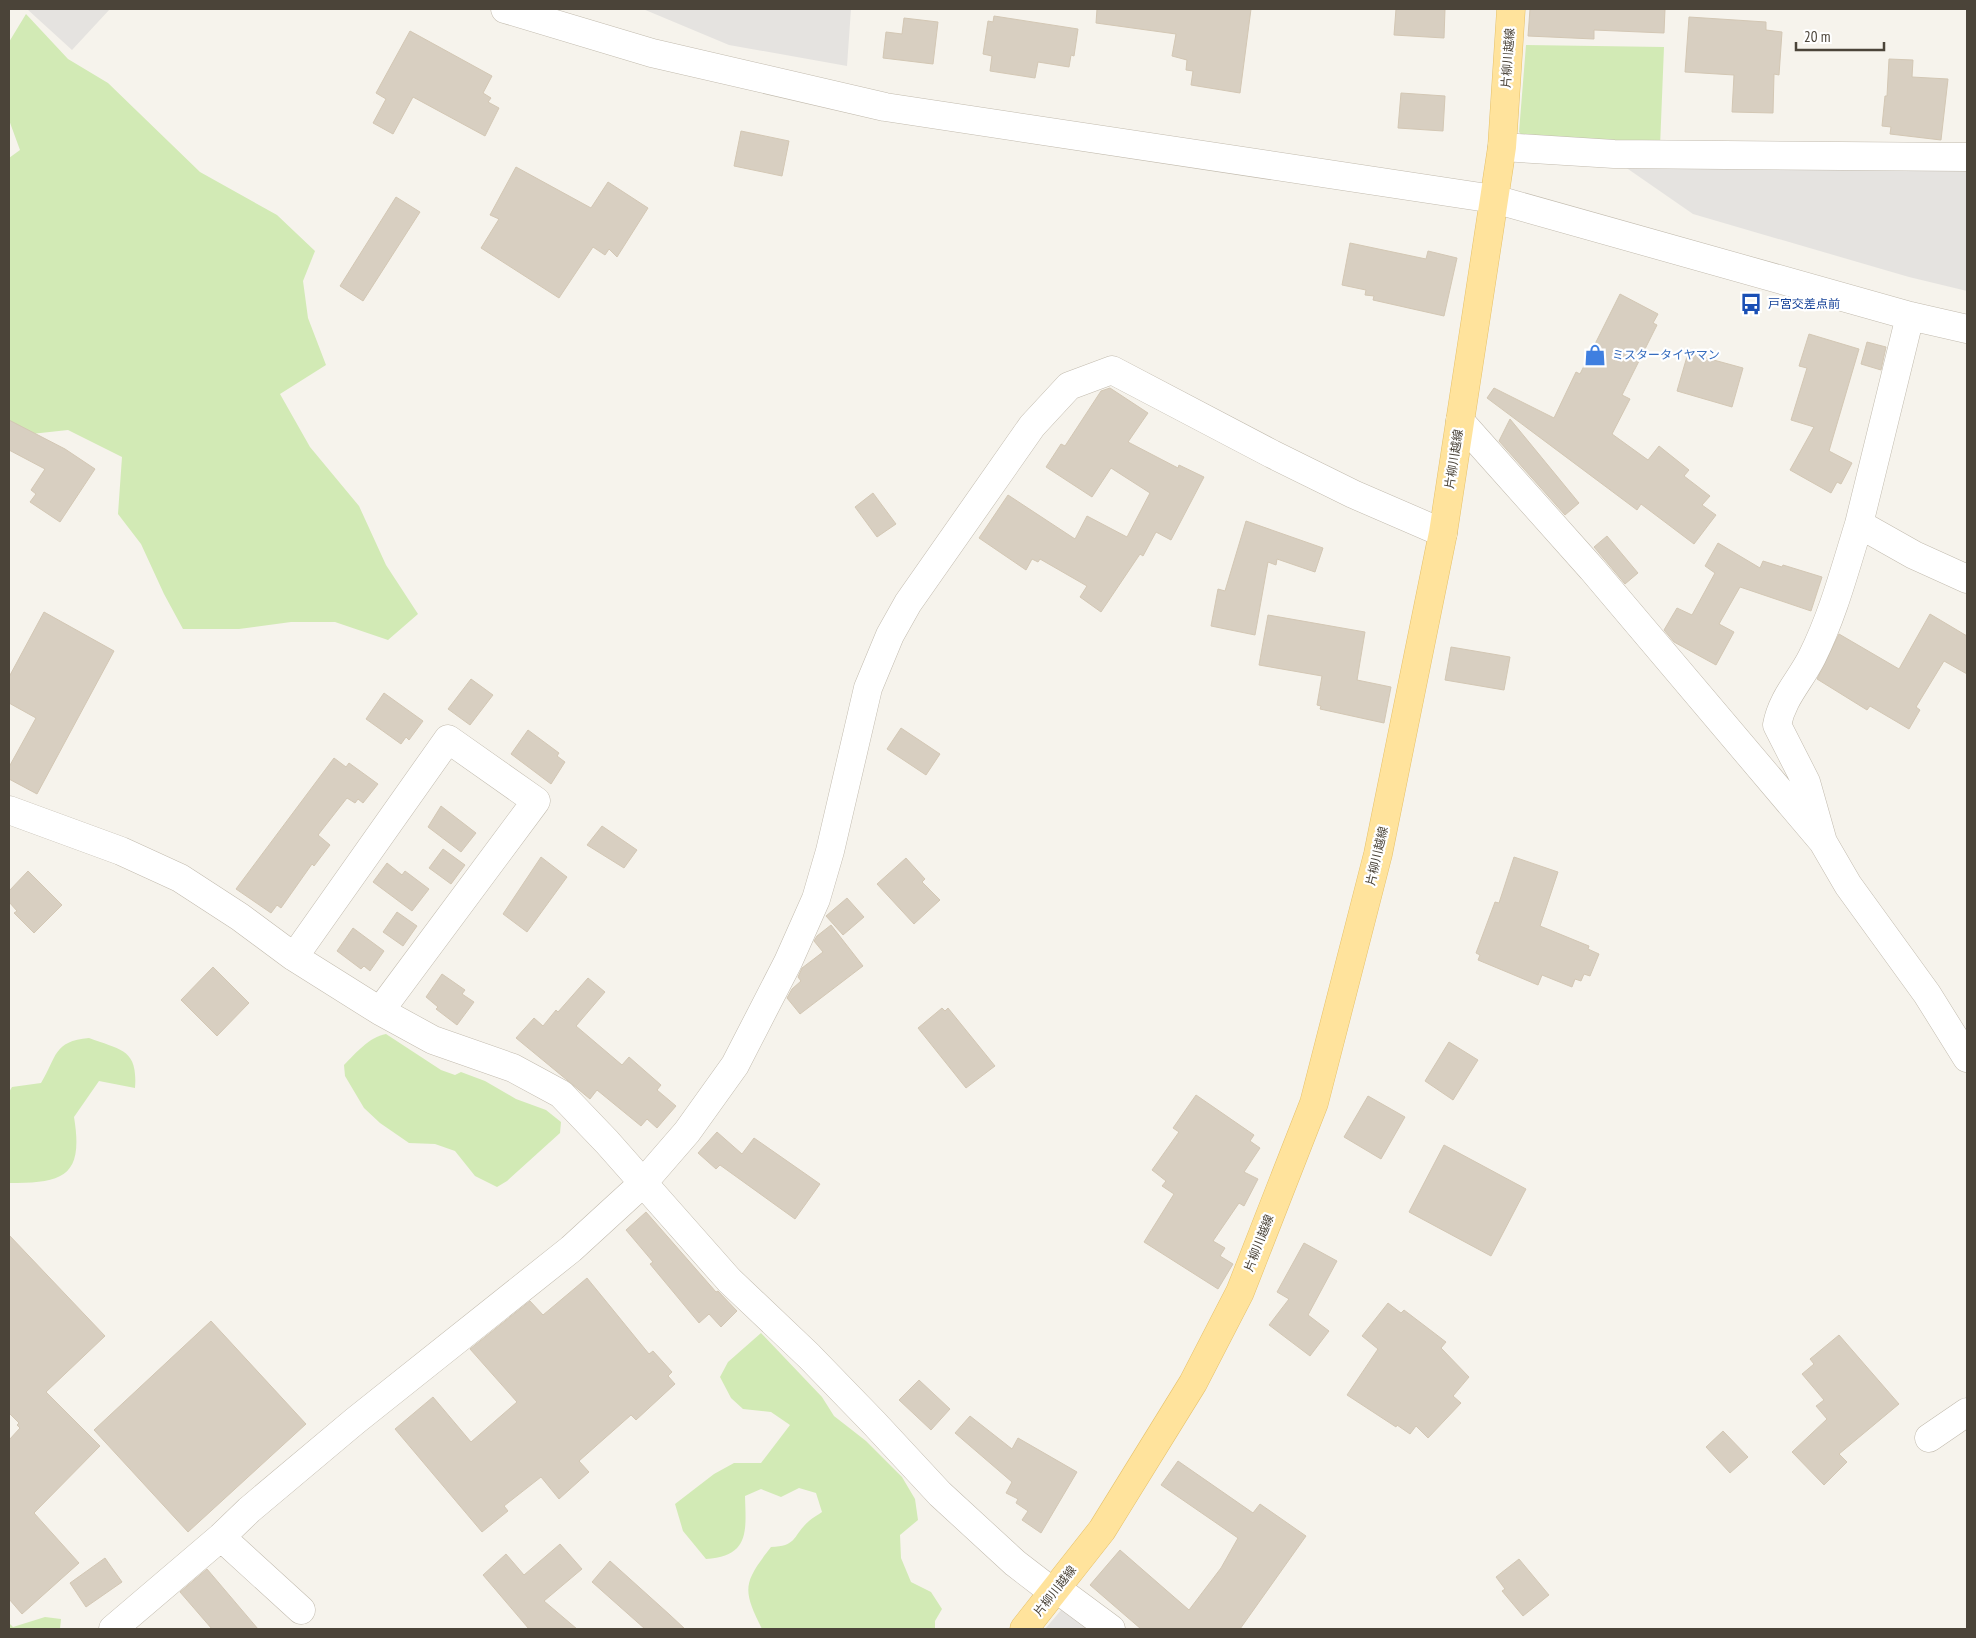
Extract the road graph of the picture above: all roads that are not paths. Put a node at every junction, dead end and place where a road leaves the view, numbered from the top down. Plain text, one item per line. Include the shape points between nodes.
1 (505, 9) edge
2 (1511, 9) edge
3 (1502, 147) junction
4 (1967, 158) edge
5 (1494, 199) junction
6 (1910, 316) junction
7 (1967, 329) edge
8 (1460, 421) junction
9 (1859, 524) junction
10 (1443, 533) junction
11 (1967, 579) edge
12 (9, 810) edge
13 (1823, 842) junction
14 (294, 957) junction
15 (380, 1011) junction
16 (1967, 1058) edge
17 (642, 1184) junction
18 (1967, 1412) edge
19 (1929, 1438) dead end
20 (221, 1537) junction
21 (1056, 1591) junction
22 (301, 1610) dead end
23 (114, 1629) edge
24 (1024, 1629) edge
25 (1111, 1629) edge

1 - 5 street via 652,53 885,107
2 - 3 main road, 片柳川越線
3 - 4 street via 1614,154
3 - 5 main road, 片柳川越線
5 - 6 street
5 - 8 main road, 片柳川越線
6 - 7 street
6 - 9 street
8 - 10 main road, 片柳川越線
8 - 13 street via 1592,569
9 - 11 street
9 - 13 street via 1831,615 1811,659 1784,701 1777,725 1806,782
10 - 17 street via 1353,494 1112,370 1069,386 1032,426 920,584 890,635 868,688 816,899 788,962 735,1065 687,1132
10 - 21 main road, 片柳川越線 via 1378,854 1314,1103 1240,1292 1198,1374 1102,1530
12 - 14 street via 121,851 180,878
13 - 16 street
14 - 15 street
14 - 15 street via 448,739 536,801
15 - 17 street via 433,1040 513,1068 561,1094
17 - 20 street via 571,1249 354,1421
17 - 21 street via 729,1280 862,1409 946,1501 1015,1563
18 - 19 street
20 - 22 street
20 - 23 street
21 - 24 main road, 片柳川越線
21 - 25 street

